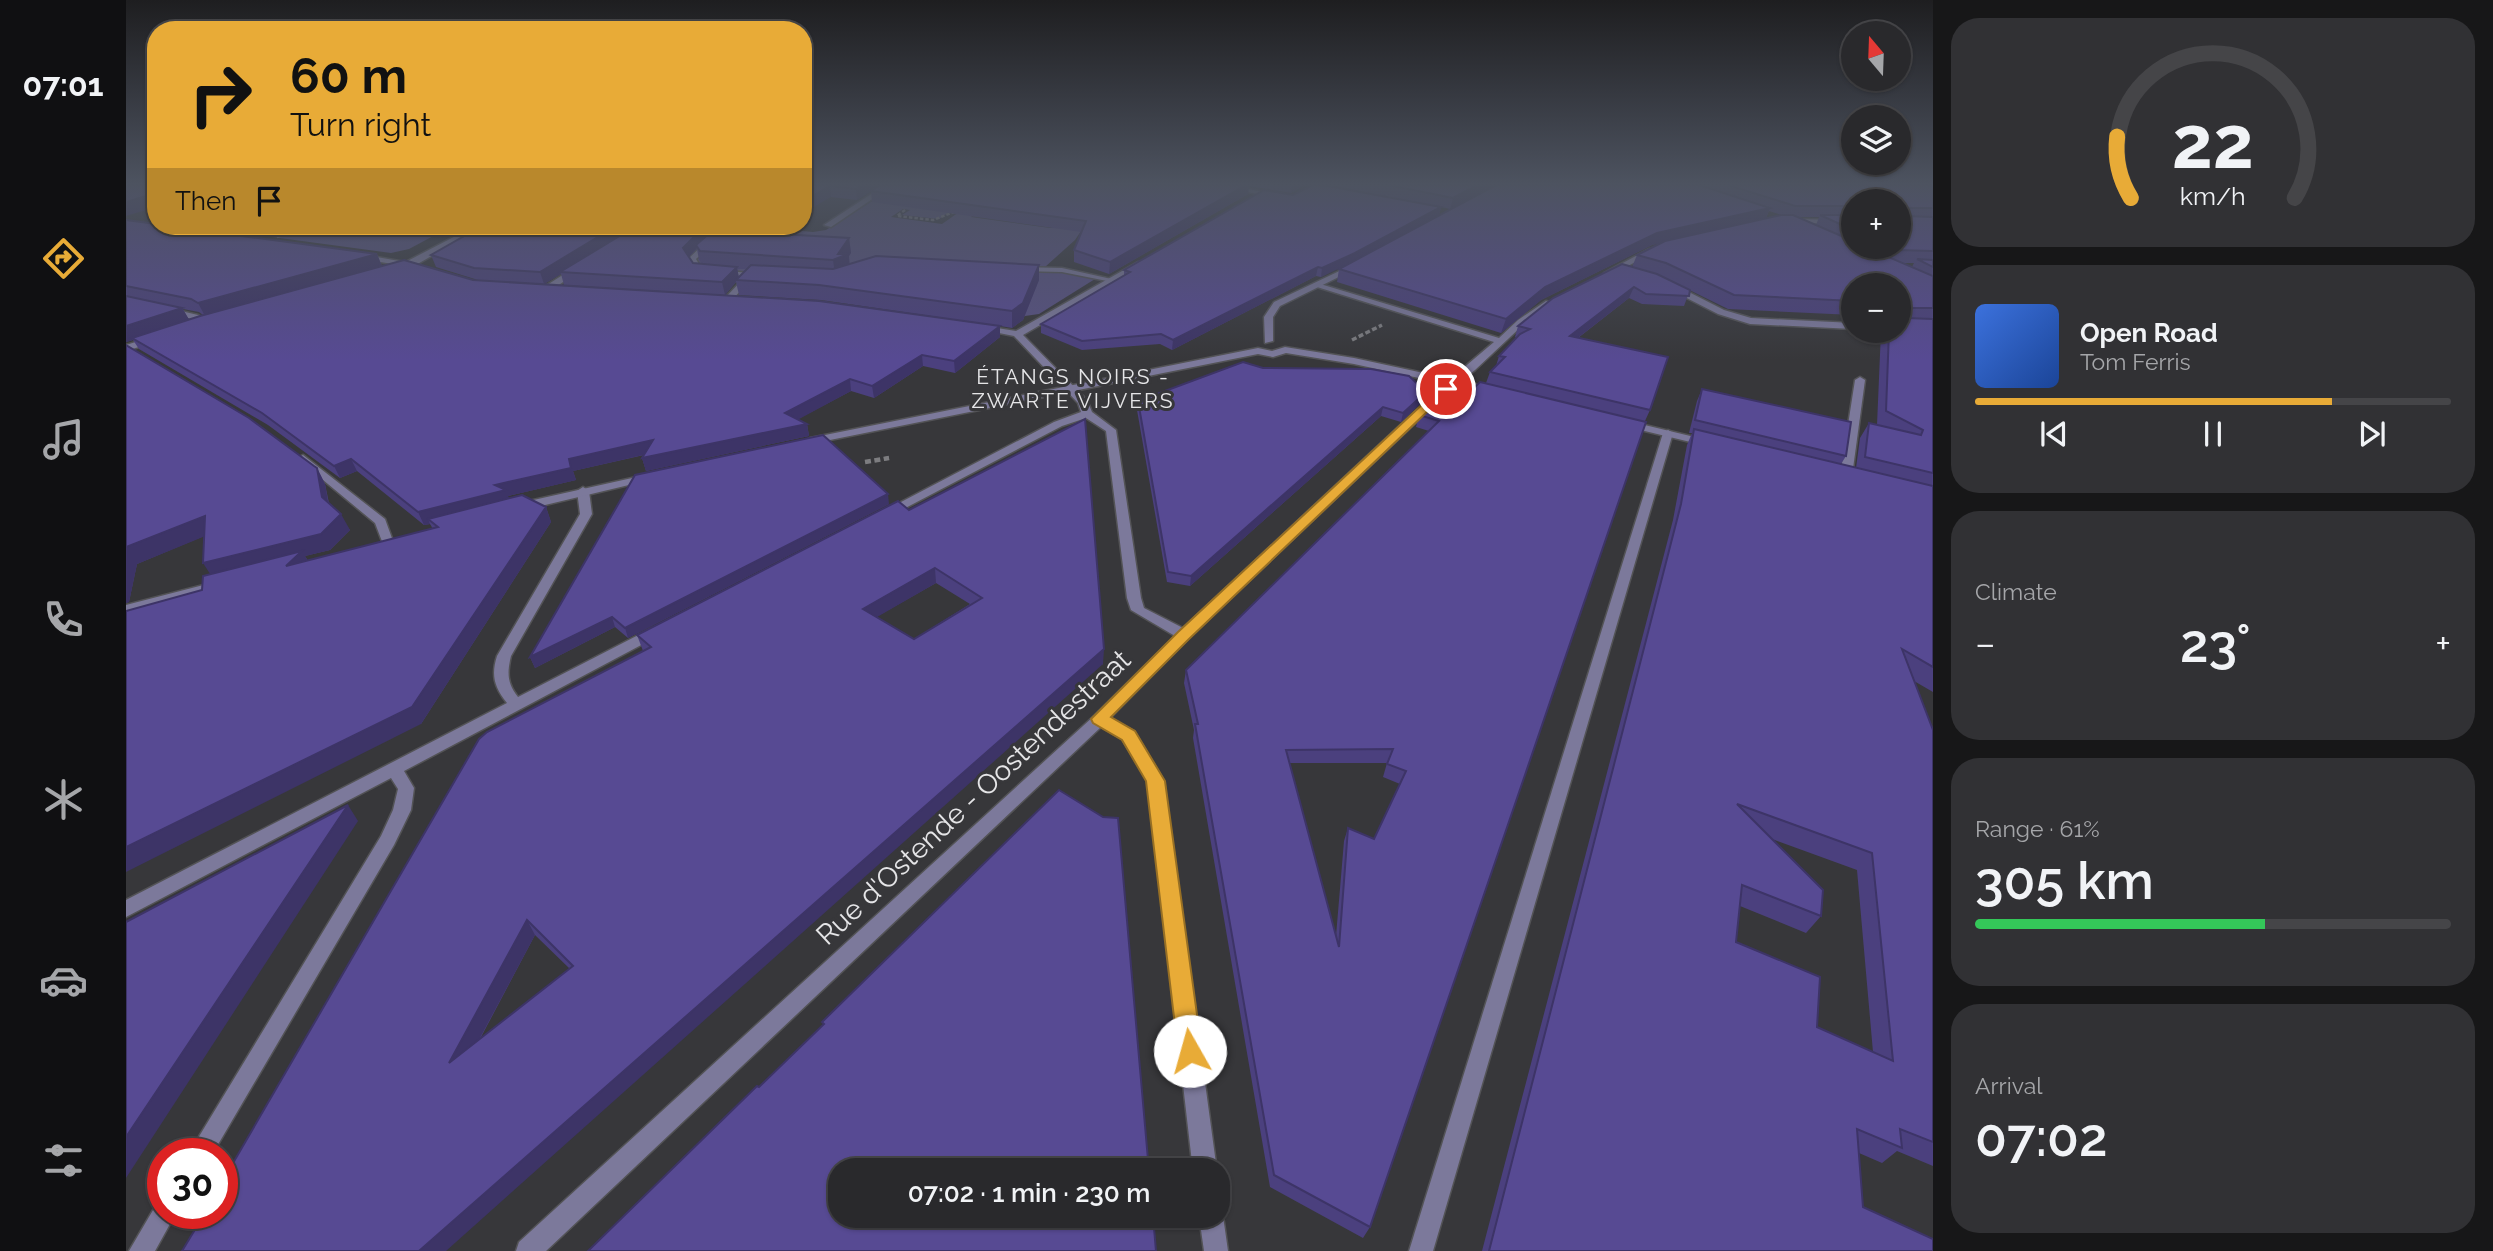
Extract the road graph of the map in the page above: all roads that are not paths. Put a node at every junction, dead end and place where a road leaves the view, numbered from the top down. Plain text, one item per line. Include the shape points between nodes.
1 (448, 243) edge
2 (709, 243) edge
3 (1656, 248) edge
4 (344, 254) edge
5 (1148, 259) edge
6 (591, 261) edge
7 (411, 264) junction
8 (1357, 266) edge
9 (1006, 268) edge
10 (1617, 268) junction
11 (429, 270) edge
12 (1630, 271) edge
13 (385, 272) edge
14 (751, 275) junction
15 (765, 275) edge
16 (1600, 277) edge
17 (1112, 281) junction
18 (1320, 285) junction
19 (1667, 285) edge
20 (533, 288) edge
21 (547, 289) junction
22 (560, 290) edge
23 (715, 299) edge
24 (1556, 299) edge
25 (161, 310) edge
26 (218, 319) edge
27 (205, 323) junction
28 (1841, 325) edge
29 (194, 326) edge
30 (970, 327) edge
31 (1017, 334) junction
32 (162, 337) edge
33 (1268, 341) junction
34 (1500, 341) junction
35 (126, 348) edge
36 (1285, 350) junction
37 (1258, 351) junction
38 (137, 355) edge
39 (1860, 380) dead end
40 (1456, 382) junction
41 (1071, 388) junction
42 (1510, 395) edge
43 (1087, 414) junction
44 (1616, 421) edge
45 (1668, 433) junction
46 (799, 444) edge
47 (1719, 446) edge
48 (296, 453) edge
49 (1833, 473) edge
50 (664, 474) edge
51 (1846, 476) junction
52 (1859, 479) edge
53 (583, 491) junction
54 (506, 510) edge
55 (874, 520) edge
56 (388, 541) edge
57 (232, 581) edge
58 (126, 609) edge
59 (664, 628) edge
60 (1184, 635) junction
61 (516, 704) junction
62 (1100, 719) junction
63 (394, 770) junction
64 (126, 909) edge
65 (209, 1138) edge
66 (1203, 1158) edge
67 (1213, 1228) edge
68 (154, 1229) edge
69 (141, 1251) edge
70 (528, 1251) edge
71 (1216, 1251) edge
72 (1421, 1251) edge

1 - 7 street
2 - 14 street via 692,259 699,271
3 - 10 street
4 - 7 street
5 - 17 street
6 - 21 street
7 - 11 street
7 - 13 street
8 - 18 street
9 - 17 street via 1062,270
10 - 12 street
10 - 16 street
14 - 15 street
14 - 23 street via 732,300
17 - 31 street
18 - 33 street via 1269,312
18 - 34 street
19 - 28 street via 1749,321
20 - 21 street
21 - 22 street
24 - 34 street, Rue d'Ostende - Oostendestraat
25 - 27 street
26 - 27 street
27 - 29 street
30 - 31 street
31 - 41 street
32 - 35 street
33 - 36 street via 1280,343
33 - 37 street via 1256,344
34 - 40 street, Rue d'Ostende - Oostendestraat
35 - 38 street
36 - 37 street via 1273,354
36 - 40 street
37 - 41 street
39 - 51 street
40 - 42 street
40 - 60 street, Rue d'Ostende - Oostendestraat
41 - 43 street
41 - 46 street
43 - 55 street
43 - 60 street via 1111,430 1138,610
44 - 45 street
45 - 47 street
45 - 72 street
48 - 56 street via 381,523
49 - 51 street
50 - 53 street
51 - 52 street
53 - 54 street
53 - 61 street via 586,514 499,672 503,690
57 - 58 street
59 - 61 street
60 - 62 street, Rue d'Ostende - Oostendestraat
61 - 63 street
62 - 66 street via 1128,735 1156,781
62 - 70 street, Rue d'Ostende - Oostendestraat
63 - 64 street
63 - 65 street via 406,789 402,810 387,840
67 - 71 street
68 - 69 street

